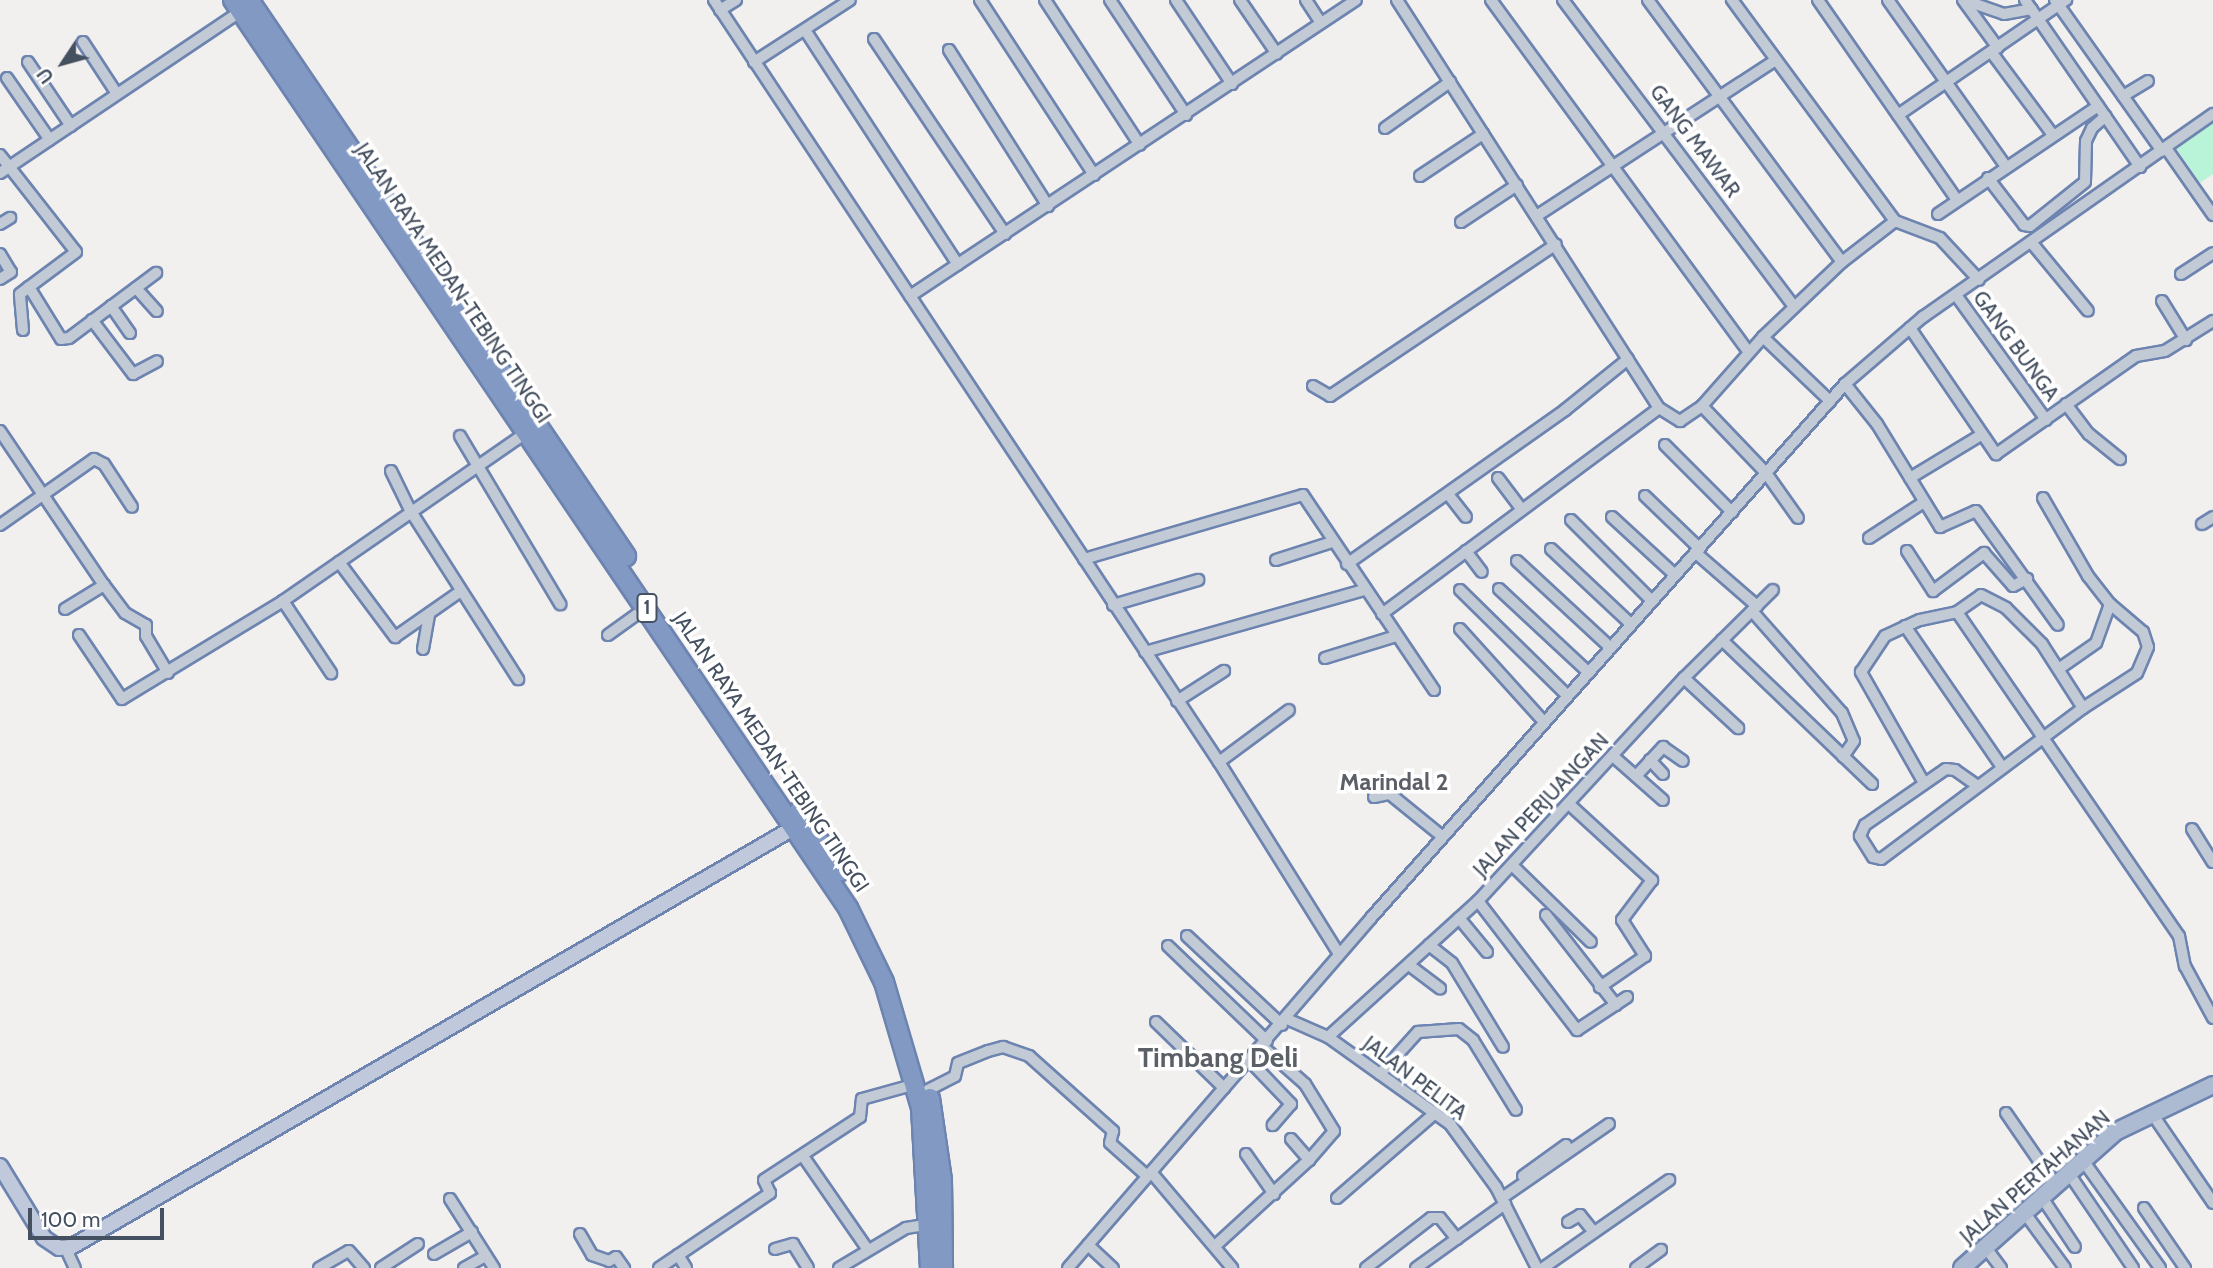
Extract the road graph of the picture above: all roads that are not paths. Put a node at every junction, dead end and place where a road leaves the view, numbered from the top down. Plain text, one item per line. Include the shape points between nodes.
1 (714, 0) edge
2 (736, 0) edge
3 (850, 0) edge
4 (980, 0) edge
5 (1045, 0) edge
6 (1111, 0) edge
7 (1176, 0) edge
8 (1240, 0) edge
9 (1306, 0) edge
10 (1356, 0) edge
11 (1397, 0) edge
12 (1491, 0) edge
13 (1563, 0) edge
14 (1648, 0) edge
15 (1732, 0) edge
16 (1818, 0) edge
17 (1888, 0) edge
18 (1963, 0) edge
19 (2060, 2) edge
20 (247, 3) edge
21 (2028, 4) edge
22 (720, 10) junction
23 (2039, 19) junction
24 (1321, 23) junction
25 (805, 30) junction
26 (874, 39) dead end
27 (83, 42) dead end
28 (949, 50) dead end
29 (1995, 50) junction
30 (1277, 54) junction
31 (1776, 60) junction
32 (28, 62) dead end
33 (754, 62) junction
34 (6, 78) dead end
35 (2148, 80) dead end
36 (1450, 82) junction
37 (1948, 83) junction
38 (1232, 84) junction
39 (117, 94) junction
40 (2123, 96) junction
41 (1720, 97) junction
42 (2098, 106) junction
43 (1186, 114) junction
44 (2213, 114) edge
45 (1898, 115) junction
46 (2106, 116) junction
47 (71, 126) junction
48 (1385, 128) dead end
49 (1483, 134) junction
50 (1666, 135) junction
51 (2053, 135) junction
52 (50, 140) junction
53 (1140, 145) junction
54 (2164, 149) junction
55 (0, 155) edge
56 (2005, 165) junction
57 (9, 167) junction
58 (2140, 167) junction
59 (1613, 169) junction
60 (0, 173) edge
61 (1094, 175) junction
62 (1420, 176) dead end
63 (1988, 178) junction
64 (1517, 185) junction
65 (1956, 200) junction
66 (1048, 206) junction
67 (2212, 211) edge
68 (1938, 214) dead end
69 (1538, 215) junction
70 (10, 218) dead end
71 (1895, 221) junction
72 (1461, 222) dead end
73 (0, 224) edge
74 (1005, 234) junction
75 (2031, 242) junction
76 (1556, 244) junction
77 (2213, 253) edge
78 (0, 254) edge
79 (1842, 262) junction
80 (958, 265) junction
81 (156, 273) dead end
82 (2181, 274) dead end
83 (0, 279) edge
84 (1979, 279) junction
85 (29, 286) junction
86 (136, 288) junction
87 (1956, 295) junction
88 (910, 296) junction
89 (2162, 301) dead end
90 (111, 306) junction
91 (1794, 306) junction
92 (157, 310) dead end
93 (2088, 310) dead end
94 (92, 320) junction
95 (2213, 321) edge
96 (1910, 328) junction
97 (23, 330) dead end
98 (130, 332) dead end
99 (1763, 337) junction
100 (2186, 340) junction
101 (1749, 352) junction
102 (1628, 359) junction
103 (158, 361) dead end
104 (1845, 384) junction
105 (1313, 386) dead end
106 (1830, 401) junction
107 (2066, 404) junction
108 (1702, 405) junction
109 (1659, 408) junction
110 (2046, 419) junction
111 (0, 431) edge
112 (527, 432) junction
113 (1980, 435) junction
114 (460, 436) dead end
115 (1665, 445) dead end
116 (2120, 459) dead end
117 (475, 464) junction
118 (391, 471) dead end
119 (1766, 473) junction
120 (1498, 478) dead end
121 (1910, 478) junction
122 (1448, 494) junction
123 (42, 495) junction
124 (1644, 496) dead end
125 (2043, 498) dead end
126 (1923, 502) junction
127 (132, 507) dead end
128 (1521, 508) junction
129 (410, 510) junction
130 (1732, 512) junction
131 (1466, 517) dead end
132 (1612, 517) dead end
133 (2213, 517) edge
134 (1798, 518) dead end
135 (1571, 520) dead end
136 (0, 524) edge
137 (2202, 524) dead end
138 (1869, 538) dead end
139 (1332, 542) junction
140 (1550, 548) dead end
141 (1466, 551) junction
142 (1698, 551) junction
143 (1907, 551) dead end
144 (1084, 559) junction
145 (1276, 560) dead end
146 (1517, 561) dead end
147 (339, 562) junction
148 (1346, 564) junction
149 (1482, 572) dead end
150 (1675, 575) junction
151 (2027, 579) junction
152 (1198, 580) dead end
153 (104, 585) junction
154 (1499, 589) dead end
155 (1364, 590) junction
156 (1460, 590) dead end
157 (1773, 590) dead end
158 (461, 591) junction
159 (283, 601) junction
160 (1652, 601) junction
161 (561, 604) dead end
162 (2110, 604) junction
163 (1113, 605) junction
164 (647, 607) junction
165 (1754, 608) junction
166 (65, 609) dead end
167 (1957, 612) junction
168 (429, 614) junction
169 (1382, 614) junction
170 (1631, 624) junction
171 (2058, 625) dead end
172 (1905, 626) junction
173 (1460, 629) dead end
174 (79, 635) dead end
175 (608, 635) dead end
176 (1396, 636) junction
177 (1722, 640) junction
178 (1611, 648) junction
179 (423, 649) dead end
180 (1145, 652) junction
181 (1325, 657) dead end
182 (2060, 668) junction
183 (1224, 671) dead end
184 (331, 673) dead end
185 (1589, 673) junction
186 (168, 674) junction
187 (1684, 678) junction
188 (518, 679) dead end
189 (1434, 690) dead end
190 (1568, 696) junction
191 (1177, 701) junction
192 (2083, 708) junction
193 (1289, 710) dead end
194 (1544, 722) junction
195 (1738, 728) dead end
196 (2044, 735) junction
197 (1614, 757) junction
198 (1843, 757) junction
199 (1650, 760) junction
200 (1684, 761) dead end
201 (1219, 762) junction
202 (2002, 767) junction
203 (1664, 774) dead end
204 (1636, 776) junction
205 (1924, 783) junction
206 (1872, 784) dead end
207 (1978, 786) junction
208 (1374, 797) dead end
209 (1663, 800) dead end
210 (1569, 804) junction
211 (795, 827) junction
212 (2192, 829) dead end
213 (1443, 837) junction
214 (2213, 862) edge
215 (1512, 865) junction
216 (1478, 901) junction
217 (1546, 915) dead end
218 (1459, 918) junction
219 (1576, 925) junction
220 (1187, 936) dead end
221 (1563, 938) junction
222 (1591, 942) dead end
223 (1429, 945) junction
224 (1168, 946) dead end
225 (1487, 952) dead end
226 (1339, 954) junction
227 (1409, 964) junction
228 (1600, 987) junction
229 (1440, 988) dead end
230 (1627, 997) dead end
231 (1616, 1005) junction
232 (2213, 1018) edge
233 (1156, 1022) dead end
234 (1284, 1022) junction
235 (1328, 1037) junction
236 (1264, 1044) junction
237 (1503, 1047) dead end
238 (1249, 1060) junction
239 (1380, 1074) junction
240 (2213, 1085) edge
241 (922, 1087) junction
242 (1224, 1088) junction
243 (1516, 1110) dead end
244 (2151, 1112) junction
245 (1436, 1113) junction
246 (2006, 1113) dead end
247 (1609, 1124) dead end
248 (1273, 1125) dead end
249 (1291, 1139) dead end
250 (1566, 1145) dead end
251 (1245, 1154) dead end
252 (803, 1156) junction
253 (2082, 1159) junction
254 (1309, 1160) junction
255 (0, 1166) edge
256 (2068, 1172) junction
257 (1149, 1174) junction
258 (1670, 1180) dead end
259 (2055, 1184) junction
260 (1274, 1194) junction
261 (2040, 1196) junction
262 (1337, 1198) dead end
263 (1502, 1198) junction
264 (450, 1199) dead end
265 (2213, 1203) edge
266 (2144, 1208) dead end
267 (2024, 1212) junction
268 (1568, 1222) dead end
269 (930, 1224) junction
270 (1594, 1232) junction
271 (472, 1233) junction
272 (580, 1234) dead end
273 (1457, 1239) junction
274 (418, 1244) dead end
275 (1088, 1245) junction
276 (1215, 1246) junction
277 (2075, 1247) dead end
278 (1986, 1248) junction
279 (775, 1249) dead end
280 (869, 1250) junction
281 (1661, 1250) dead end
282 (434, 1254) dead end
283 (678, 1255) junction
284 (486, 1256) junction
285 (69, 1262) edge
286 (319, 1268) edge
287 (364, 1268) edge
288 (380, 1268) edge
289 (464, 1268) edge
290 (494, 1268) edge
291 (624, 1268) edge
292 (659, 1268) edge
293 (685, 1268) edge
294 (808, 1268) edge
295 (839, 1268) edge
296 (930, 1268) edge
297 (943, 1268) edge
298 (1068, 1268) edge
299 (1113, 1268) edge
300 (1232, 1268) edge
301 (1366, 1268) edge
302 (1416, 1268) edge
303 (1537, 1268) edge
304 (1543, 1268) edge
305 (1636, 1268) edge
306 (1962, 1268) edge
307 (2001, 1268) edge
308 (2065, 1268) edge
309 (2133, 1268) edge
310 (2160, 1268) edge
311 (2185, 1268) edge

1 - 22 street
2 - 22 street
3 - 25 street
4 - 61 street
5 - 53 street
6 - 43 street
7 - 38 street
8 - 30 street
9 - 24 street
10 - 24 street
11 - 36 street
12 - 59 street
13 - 50 street, GANG MAWAR
14 - 41 street
15 - 31 street
16 - 45 street
17 - 37 street
18 - 21 street via 2004,14
18 - 29 street
19 - 23 street
19 - 40 street
20 - 39 street
20 - 112 highway, JALAN RAYA MEDAN-TEBING TINGGI / 1
20 - 241 highway, JALAN RAYA MEDAN-TEBING TINGGI / 1 via 841,872 890,965
21 - 23 street
22 - 33 street
23 - 29 street
23 - 42 street
24 - 30 street
25 - 33 street
25 - 80 street
26 - 74 street
27 - 39 street
28 - 66 street
29 - 37 street
29 - 51 street
30 - 38 street
31 - 41 street
31 - 71 street
32 - 47 street
33 - 88 street
34 - 52 street
35 - 40 street
36 - 48 street
36 - 49 street
37 - 45 street
37 - 56 street
38 - 43 street
39 - 47 street
40 - 54 street
41 - 50 street
41 - 79 street
42 - 46 street
42 - 51 street
43 - 53 street
44 - 54 street
45 - 65 street
46 - 58 street
46 - 63 street via 2092,128 2087,141 2085,182 2030,226 2024,225
47 - 52 street
49 - 62 street
49 - 64 street
50 - 59 street
50 - 91 street, GANG MAWAR
51 - 56 street
52 - 57 street
53 - 61 street
54 - 58 street
54 - 67 street
55 - 57 street
56 - 63 street
57 - 60 street
57 - 85 street via 76,252
58 - 75 street
59 - 69 street
59 - 101 street
61 - 66 street
63 - 65 street
64 - 69 street
64 - 72 street
65 - 68 street
66 - 74 street
69 - 76 street
70 - 73 street
71 - 79 street
71 - 84 street via 1940,238
74 - 80 street
75 - 84 street
75 - 93 street
76 - 102 street
76 - 105 street via 1329,396
77 - 82 street
78 - 83 street via 11,272
79 - 91 street
80 - 88 street
81 - 86 street
84 - 87 street
85 - 94 street via 61,339
85 - 97 street via 20,294
86 - 90 street
86 - 92 street
87 - 96 street
87 - 110 street, GANG BUNGA
88 - 144 street
89 - 100 street
90 - 94 street
90 - 98 street
91 - 99 street
94 - 103 street via 133,374
95 - 100 street
96 - 104 street
96 - 113 street
99 - 101 street
99 - 106 street
100 - 107 street via 2165,351 2136,356
101 - 108 street
102 - 109 street
102 - 122 street
104 - 106 street
104 - 121 street via 1867,409
106 - 119 street
107 - 110 street
107 - 116 street via 2089,434
108 - 109 street via 1680,421
108 - 119 street
109 - 128 street
110 - 113 street via 1998,454
111 - 123 street
112 - 117 street
112 - 164 highway, JALAN RAYA MEDAN-TEBING TINGGI / 1
113 - 121 street
114 - 117 street
115 - 130 street
117 - 129 street
117 - 161 street
118 - 129 street
119 - 130 street
119 - 134 street
120 - 128 street
121 - 126 street
122 - 131 street
122 - 148 street
123 - 127 street via 96,459
123 - 136 street
123 - 153 street
124 - 142 street
125 - 162 street via 2088,576
126 - 138 street
126 - 151 street via 1940,527 1976,511
128 - 141 street
129 - 147 street
129 - 158 street
130 - 142 street
132 - 150 street
133 - 137 street
135 - 160 street
139 - 144 street via 1312,503 1300,495
139 - 145 street
139 - 148 street
140 - 170 street
141 - 149 street
141 - 169 street
142 - 150 street
142 - 165 street
143 - 151 street via 1933,591 1984,553 2013,586
144 - 163 street
146 - 178 street
147 - 159 street
147 - 168 street via 393,637
148 - 155 street
150 - 160 street
151 - 171 street
152 - 163 street
153 - 166 street
153 - 186 street via 125,613 146,625 146,636
154 - 185 street
155 - 169 street
155 - 180 street
156 - 190 street
157 - 165 street, JALAN PERJUANGAN
158 - 168 street
158 - 188 street
159 - 184 street
159 - 186 street
160 - 170 street
162 - 182 street via 2096,643
162 - 192 street via 2143,632 2148,647 2137,673
163 - 180 street
164 - 175 street
164 - 211 highway, JALAN RAYA MEDAN-TEBING TINGGI / 1
165 - 177 street, JALAN PERJUANGAN
165 - 198 street via 1842,713 1854,741
167 - 172 street
167 - 182 street via 1981,595 1995,600 2023,623
167 - 196 street
168 - 179 street
169 - 176 street
170 - 178 street
172 - 202 street
172 - 205 street via 1879,642 1861,675
173 - 194 street
174 - 186 street via 121,699
176 - 181 street
176 - 189 street
177 - 187 street, JALAN PERJUANGAN
177 - 198 street
178 - 185 street
180 - 191 street
182 - 192 street
183 - 191 street
185 - 190 street
187 - 195 street
187 - 197 street, JALAN PERJUANGAN
190 - 194 street
191 - 201 street
192 - 196 street
193 - 201 street
194 - 213 street
196 - 202 street
196 - 232 street via 2179,936 2185,966
197 - 204 street
197 - 210 street, JALAN PERJUANGAN
198 - 206 street
199 - 200 street via 1664,747
199 - 203 street
199 - 204 street
201 - 226 street
202 - 207 street
204 - 209 street
205 - 207 street via 1951,768
205 - 207 street via 1860,830 1877,860
208 - 213 street via 1390,794
210 - 215 street, JALAN PERJUANGAN
210 - 228 street via 1652,880 1622,920 1645,956
211 - 241 highway, JALAN RAYA MEDAN-TEBING TINGGI / 1 via 869,947
211 - 285 street
212 - 214 street
213 - 226 street
215 - 216 street, JALAN PERJUANGAN
215 - 219 street
216 - 218 street, JALAN PERJUANGAN
216 - 231 street via 1577,1030
217 - 221 street
218 - 223 street, JALAN PERJUANGAN
218 - 225 street
219 - 221 street
219 - 222 street
220 - 234 street, JALAN PELITA
221 - 228 street
223 - 227 street, JALAN PERJUANGAN
223 - 237 street via 1452,963
224 - 236 street
226 - 234 street
227 - 229 street
227 - 235 street, JALAN PERJUANGAN
228 - 231 street
230 - 231 street
233 - 242 street
234 - 235 street, JALAN PELITA
234 - 236 street
235 - 239 street, JALAN PELITA
236 - 238 street
236 - 254 street via 1305,1084 1334,1127 1329,1140
238 - 242 street
238 - 248 street via 1291,1104
239 - 243 street via 1418,1032 1459,1029 1473,1040
239 - 245 street, JALAN PELITA
240 - 244 main road, JALAN PERTAHANAN
241 - 252 street via 862,1099 860,1117
241 - 257 street via 955,1076 958,1063 988,1051 1003,1047 1029,1056 1112,1131 1110,1143
241 - 269 highway, JALAN RAYA MEDAN-TEBING TINGGI / 1
241 - 297 highway, JALAN RAYA MEDAN-TEBING TINGGI / 1 via 942,1180
242 - 257 street
244 - 253 main road, JALAN PERTAHANAN via 2115,1132
244 - 265 street
245 - 262 street
245 - 263 street, JALAN PELITA via 1459,1135
246 - 259 street
247 - 263 street
249 - 254 street
250 - 263 street
251 - 260 street
252 - 280 street via 834,1194
252 - 283 street via 764,1180 771,1193
253 - 256 main road, JALAN PERTAHANAN
253 - 310 street
254 - 260 street
255 - 285 street via 44,1238
256 - 259 main road, JALAN PERTAHANAN
256 - 309 street
257 - 275 street
257 - 276 street
258 - 270 street
259 - 261 main road, JALAN PERTAHANAN
260 - 276 street
261 - 267 main road, JALAN PERTAHANAN
261 - 277 street
263 - 273 street
263 - 303 street, JALAN PELITA
264 - 271 street
266 - 311 street
267 - 278 main road, JALAN PERTAHANAN
267 - 308 street
268 - 270 street via 1580,1215
269 - 280 street via 906,1228
269 - 296 highway, JALAN RAYA MEDAN-TEBING TINGGI / 1
270 - 304 street
271 - 282 street
271 - 284 street
272 - 291 street via 592,1255 609,1261 616,1257
273 - 301 street via 1436,1216
273 - 302 street
274 - 288 street
275 - 298 street
275 - 299 street
276 - 300 street
278 - 306 main road, JALAN PERTAHANAN
278 - 307 street
279 - 294 street via 793,1244
280 - 295 street
281 - 305 street
283 - 292 street
283 - 293 street
284 - 289 street
284 - 290 street
286 - 287 street via 349,1251

